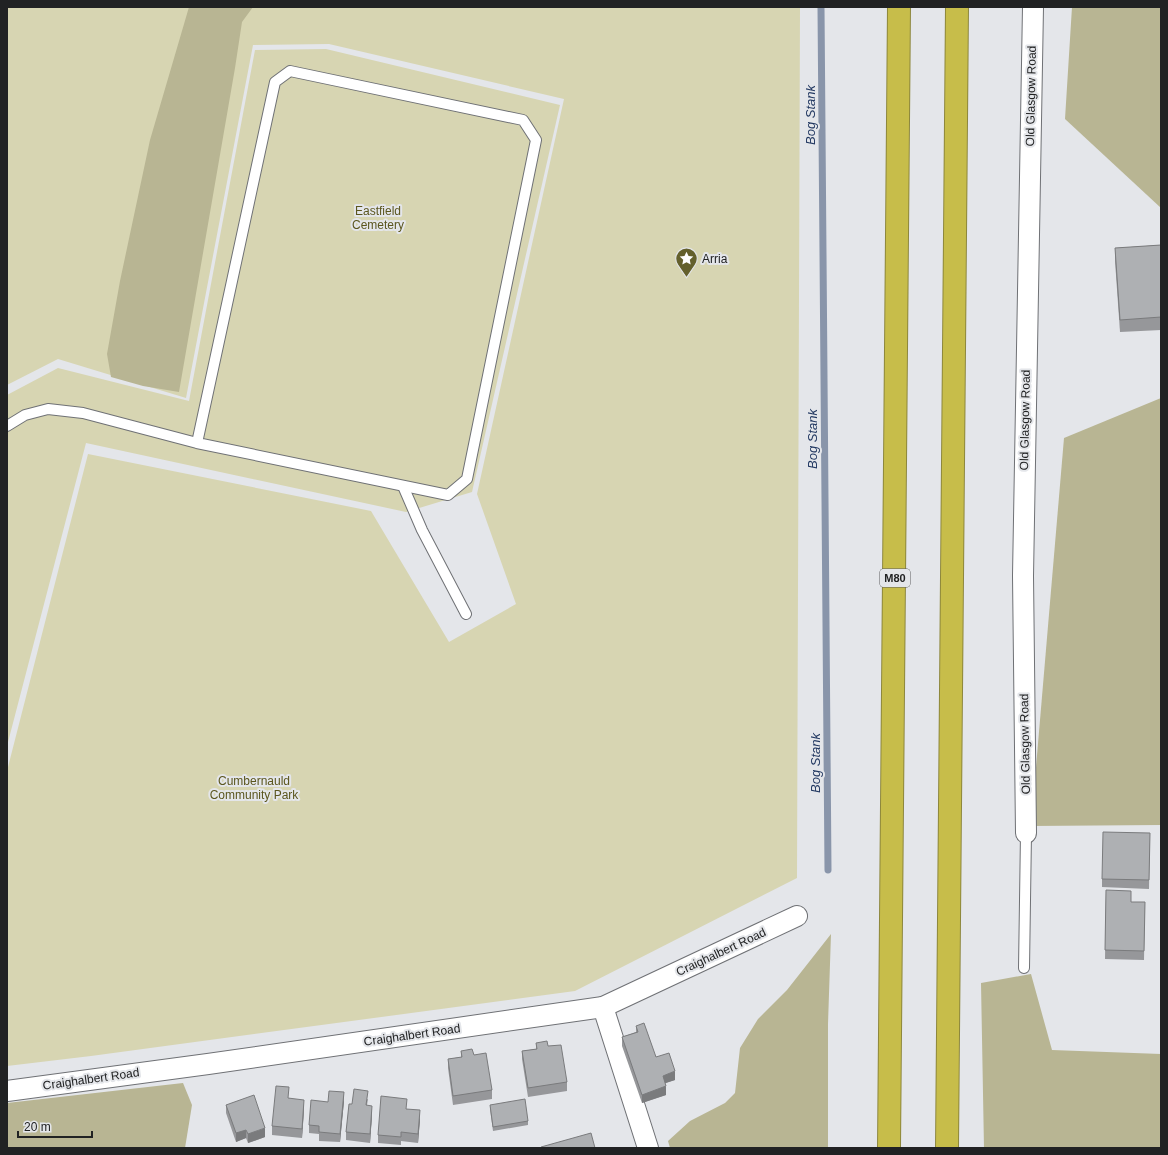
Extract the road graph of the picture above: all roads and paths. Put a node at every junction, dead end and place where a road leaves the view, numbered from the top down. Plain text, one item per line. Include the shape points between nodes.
1 (899, 7) edge
2 (957, 7) edge
3 (1033, 7) edge
4 (7, 426) edge
5 (197, 443) junction
6 (403, 486) junction
7 (466, 614) dead end
8 (1026, 833) joint
9 (797, 916) dead end
10 (1024, 968) dead end
11 (603, 1007) junction
12 (7, 1091) edge
13 (648, 1148) edge
14 (889, 1148) edge
15 (947, 1148) edge

1 - 14 highway, M80
2 - 15 highway
3 - 8 street, Old Glasgow Road via 1022,576
4 - 5 lane via 25,415 48,409 83,413
5 - 6 lane
5 - 6 lane via 275,82 290,71 524,120 536,140 467,479 448,495
6 - 7 lane via 422,530
8 - 10 lane
9 - 11 street, Craighalbert Road
11 - 12 street, Craighalbert Road
11 - 13 street

